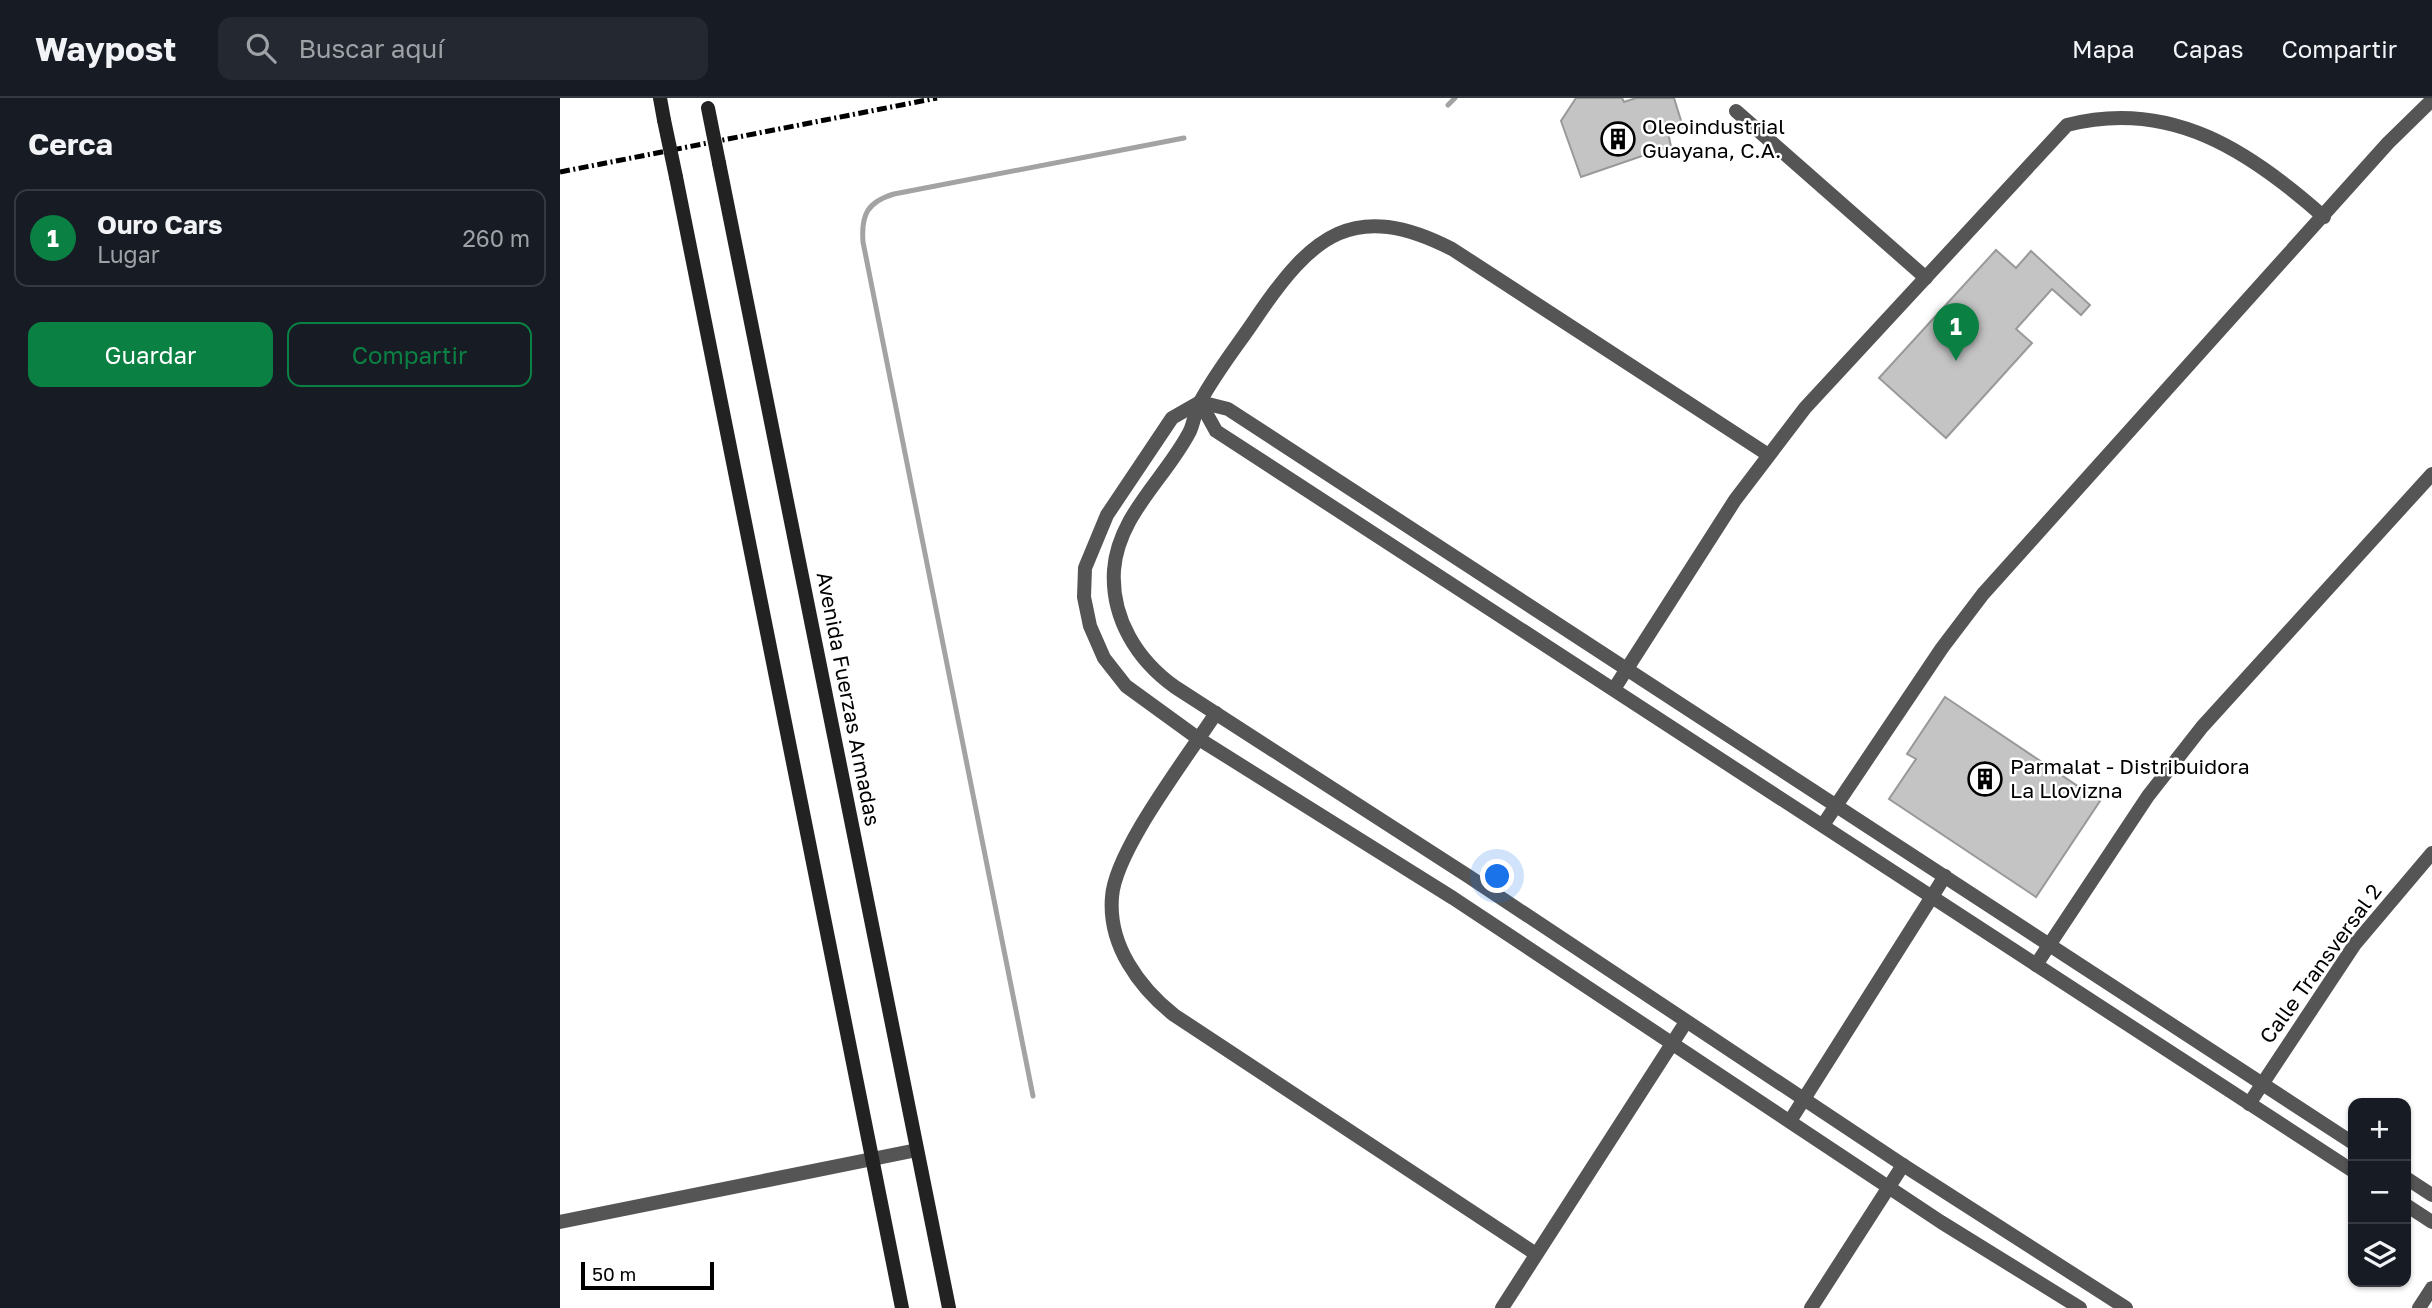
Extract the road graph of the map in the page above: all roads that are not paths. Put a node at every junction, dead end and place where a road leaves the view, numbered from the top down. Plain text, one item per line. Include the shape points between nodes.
1 (660, 98) edge
2 (2432, 100) edge
3 (707, 103) edge
4 (2113, 104) dead end
5 (1736, 111) dead end
6 (2207, 120) dead end
7 (2324, 217) junction
8 (1926, 278) junction
9 (1200, 402) junction
10 (1767, 454) junction
11 (2432, 474) edge
12 (1107, 515) junction
13 (1127, 527) junction
14 (1627, 668) junction
15 (1614, 689) junction
16 (1216, 713) junction
17 (1199, 739) junction
18 (1837, 805) junction
19 (1823, 825) junction
20 (2432, 853) edge
21 (1468, 876) junction
22 (1945, 876) junction
23 (1932, 897) junction
24 (1453, 898) junction
25 (2050, 944) junction
26 (2036, 965) junction
27 (1686, 1022) junction
28 (1673, 1045) junction
29 (2262, 1083) junction
30 (1805, 1099) junction
31 (2249, 1104) junction
32 (1790, 1121) junction
33 (2348, 1140) edge
34 (917, 1150) junction
35 (872, 1159) junction
36 (1903, 1165) junction
37 (2348, 1168) edge
38 (2411, 1181) edge
39 (1889, 1185) junction
40 (2432, 1195) edge
41 (2411, 1208) edge
42 (560, 1222) edge
43 (2432, 1222) edge
44 (1536, 1254) junction
45 (2432, 1288) edge
46 (2121, 1307) edge
47 (902, 1308) edge
48 (949, 1308) edge
49 (1502, 1308) edge
50 (1811, 1308) edge
51 (2080, 1308) edge
52 (2419, 1308) edge

1 - 35 street, bridge
2 - 7 street via 2388,142
3 - 34 street, Avenida Fuerzas Armadas, bridge
4 - 8 street via 2067,125
5 - 8 street
6 - 7 street
7 - 18 street via 1983,594
8 - 10 street
9 - 10 street via 1294,264 1324,240 1376,225 1414,232 1452,249
9 - 12 street via 1172,418
9 - 13 street via 1190,431
9 - 14 street via 1228,409
9 - 15 street via 1216,431
10 - 14 street
11 - 25 street via 2202,727 2148,796
12 - 13 street
12 - 17 street via 1083,581 1095,641 1126,686
13 - 16 street via 1114,572 1126,634 1159,676
14 - 15 street
14 - 18 street
15 - 19 street
16 - 17 street
16 - 21 street
17 - 24 street
17 - 44 street via 1133,841 1116,878 1112,914 1133,973 1174,1015
18 - 19 street
18 - 22 street
19 - 23 street
20 - 29 street, Calle Transversal 2 via 2355,944
21 - 24 street
21 - 27 street
22 - 23 street
22 - 25 street
23 - 26 street
23 - 30 street
24 - 28 street
25 - 26 street
25 - 29 street
26 - 31 street
27 - 28 street
27 - 30 street
28 - 32 street
28 - 44 street
29 - 31 street, Calle Transversal 2
29 - 33 street
30 - 32 street
30 - 36 street
31 - 37 street
32 - 39 street
34 - 35 street
34 - 48 street, Avenida Fuerzas Armadas
35 - 42 street
35 - 47 street
36 - 39 street
36 - 46 street
38 - 40 street
39 - 50 street
39 - 51 street
41 - 43 street
44 - 49 street
45 - 52 street

